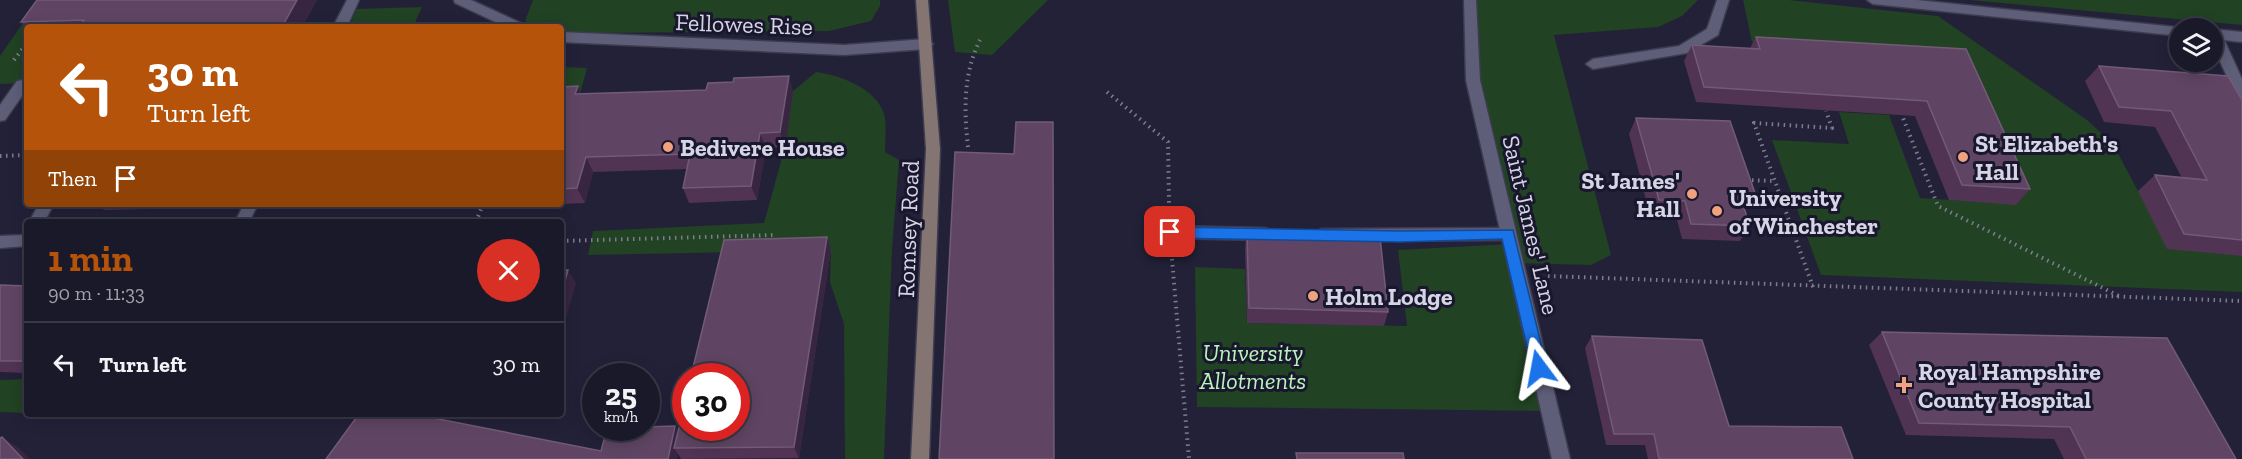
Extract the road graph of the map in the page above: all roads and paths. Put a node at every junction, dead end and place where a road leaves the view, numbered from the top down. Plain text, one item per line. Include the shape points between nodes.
1 (353, 0) edge
2 (460, 0) edge
3 (922, 0) edge
4 (1470, 0) edge
5 (1723, 0) edge
6 (1873, 0) edge
7 (341, 24) edge
8 (512, 24) edge
9 (2169, 30) edge
10 (2223, 36) edge
11 (564, 37) edge
12 (2242, 38) edge
13 (980, 40) dead end
14 (926, 44) junction
15 (2223, 54) edge
16 (1593, 64) dead end
17 (22, 85) dead end
18 (1107, 92) dead end
19 (2242, 94) edge
20 (1898, 105) edge
21 (1826, 111) edge
22 (0, 116) edge
23 (968, 147) dead end
24 (24, 155) edge
25 (0, 156) edge
26 (1735, 180) edge
27 (1775, 181) junction
28 (1170, 232) junction
29 (1508, 234) junction
30 (776, 235) dead end
31 (1285, 235) edge
32 (1308, 235) edge
33 (24, 240) edge
34 (564, 241) edge
35 (0, 242) edge
36 (1517, 275) junction
37 (1813, 286) junction
38 (2124, 299) junction
39 (2242, 301) edge
40 (920, 459) edge
41 (1189, 459) edge
42 (1561, 459) edge

1 - 7 street
2 - 8 street
3 - 14 main road, Romsey Road
4 - 29 street, Saint James' Lane via 1472,69
5 - 16 street via 1713,32 1682,50
6 - 9 street
10 - 12 street
11 - 14 street, Fellowes Rise via 844,50
13 - 23 path via 972,53 964,114
14 - 40 main road, Romsey Road via 933,149
15 - 19 street
17 - 22 street
18 - 28 path via 1168,142
20 - 38 path via 1938,206
21 - 27 path via 1832,128 1754,123
24 - 25 path
26 - 27 path
27 - 37 path
28 - 31 street
28 - 41 path
29 - 32 street
29 - 36 street, Saint James' Lane
30 - 34 path
33 - 35 street
36 - 37 path
36 - 42 street, Saint James' Lane
37 - 38 path
38 - 39 path

